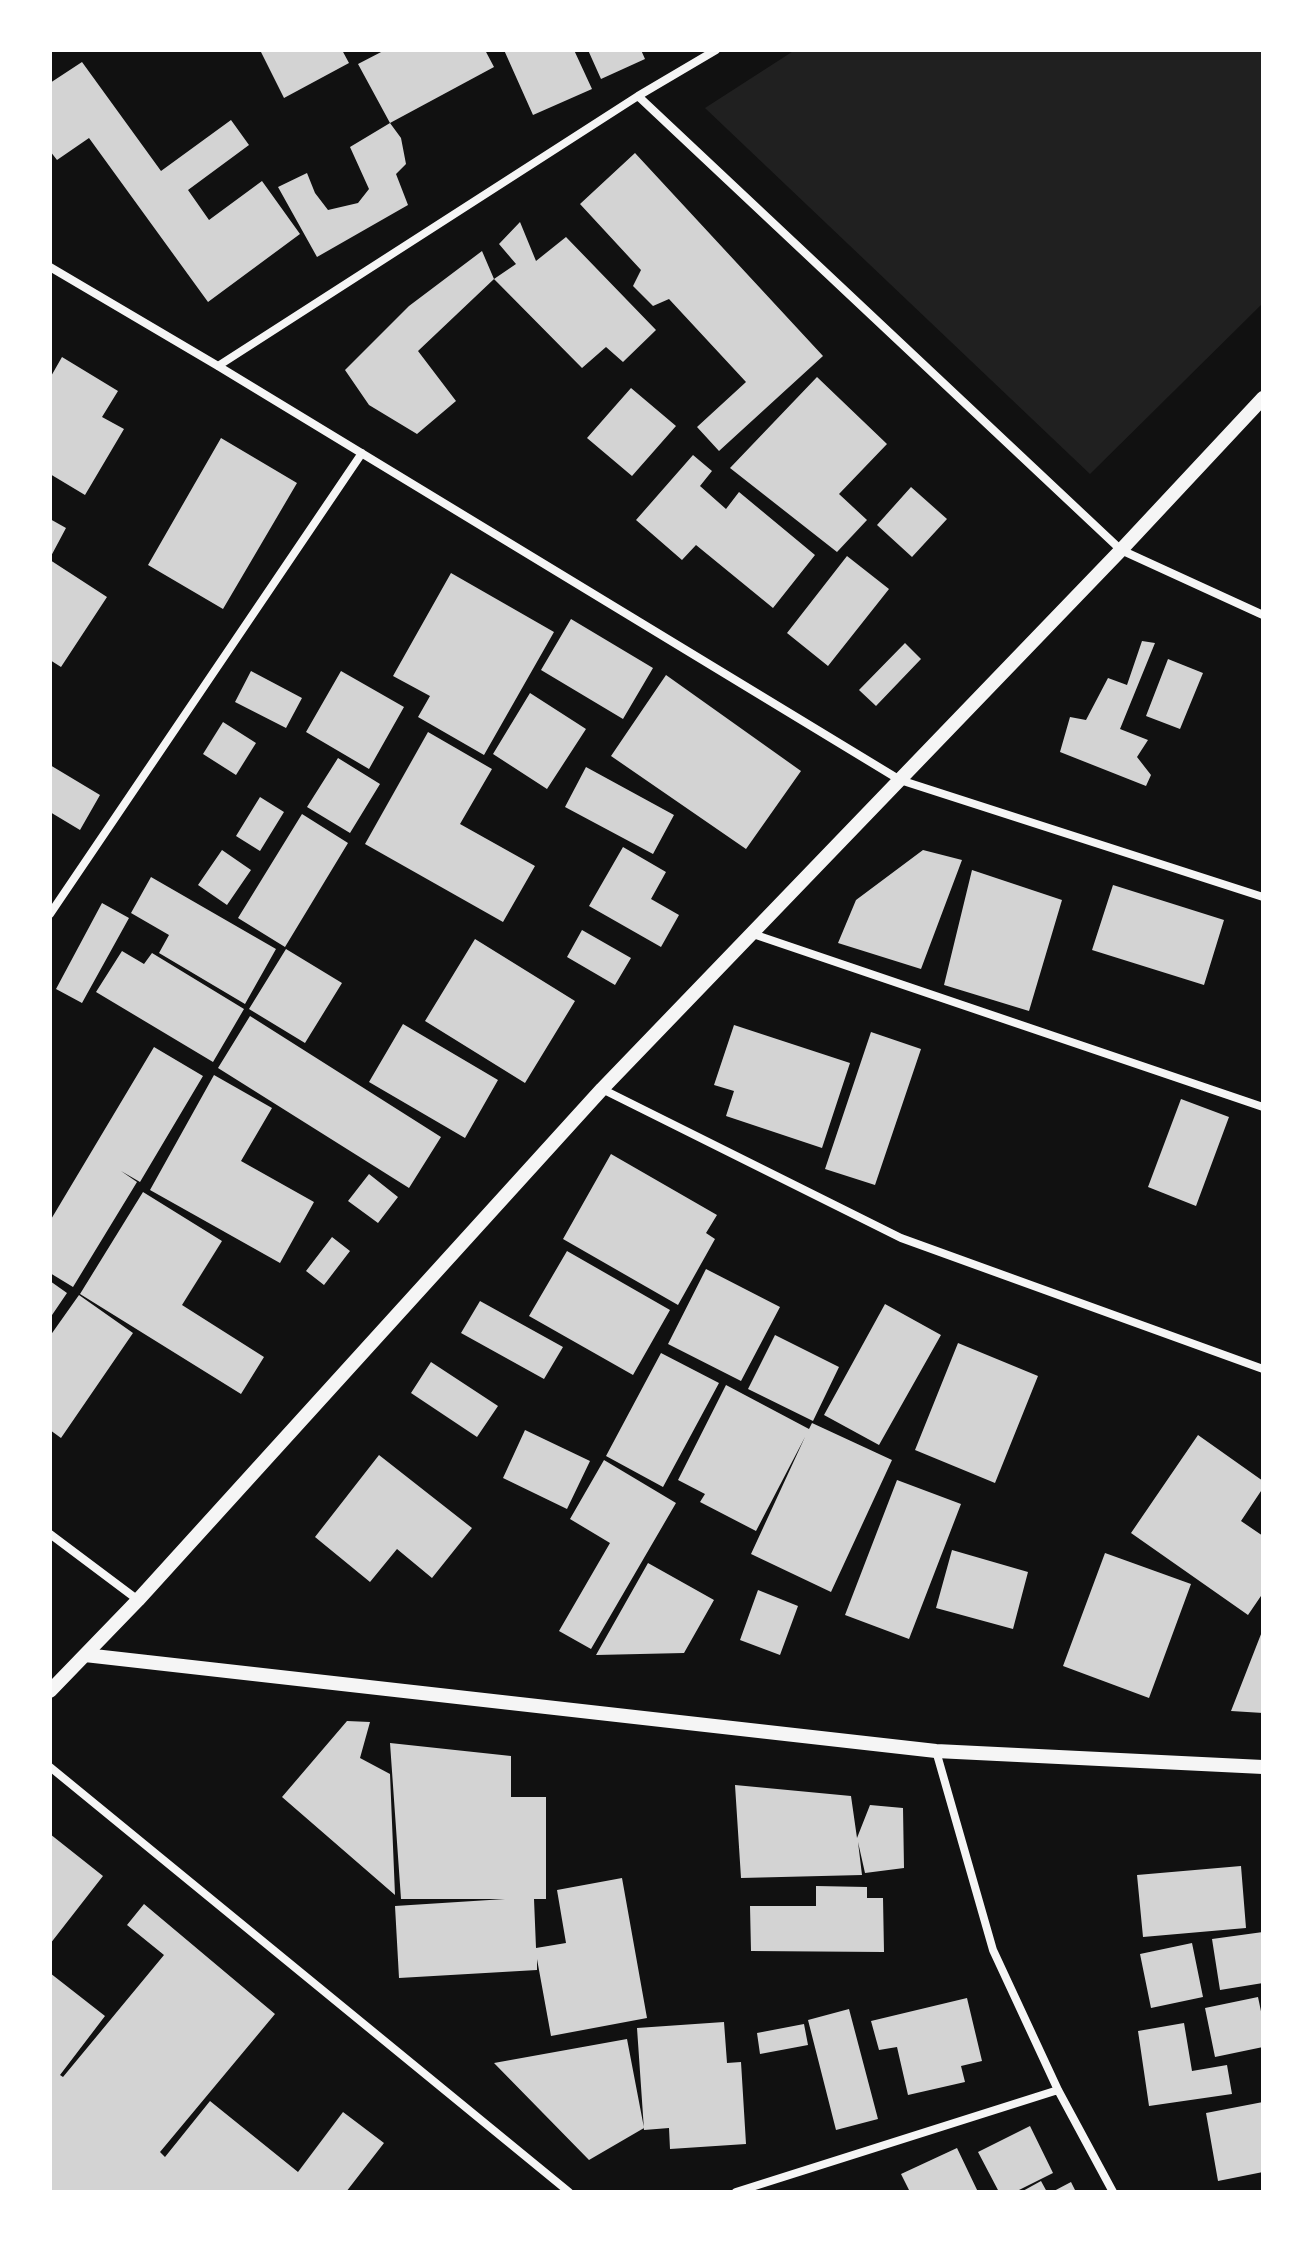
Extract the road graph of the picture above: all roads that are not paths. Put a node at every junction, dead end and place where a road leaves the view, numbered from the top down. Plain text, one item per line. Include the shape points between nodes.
1 (716, 50) edge
2 (638, 96) junction
3 (50, 267) edge
4 (218, 366) junction
5 (1263, 398) edge
6 (362, 453) junction
7 (1121, 550) junction
8 (1263, 615) edge
9 (900, 780) junction
10 (1263, 897) edge
11 (50, 914) edge
12 (753, 934) junction
13 (602, 1089) junction
14 (1263, 1107) edge
15 (1263, 1369) edge
16 (50, 1534) edge
17 (138, 1600) junction
18 (85, 1655) junction
19 (50, 1691) edge
20 (936, 1751) junction
21 (50, 1767) edge
22 (1263, 1767) edge
23 (1058, 2090) junction
24 (566, 2191) edge
25 (736, 2192) edge
26 (1113, 2192) edge

1 - 2 street
2 - 4 street
2 - 7 street
3 - 4 street
4 - 6 street
5 - 7 street
6 - 9 street
6 - 11 street
7 - 8 street
7 - 9 street
9 - 10 street
9 - 12 street
12 - 13 street
12 - 14 street
13 - 15 street via 901,1238
13 - 17 street
16 - 17 street
17 - 18 street
18 - 19 street
18 - 20 street
20 - 22 street
20 - 23 street via 993,1950
21 - 24 street
23 - 25 street
23 - 26 street

